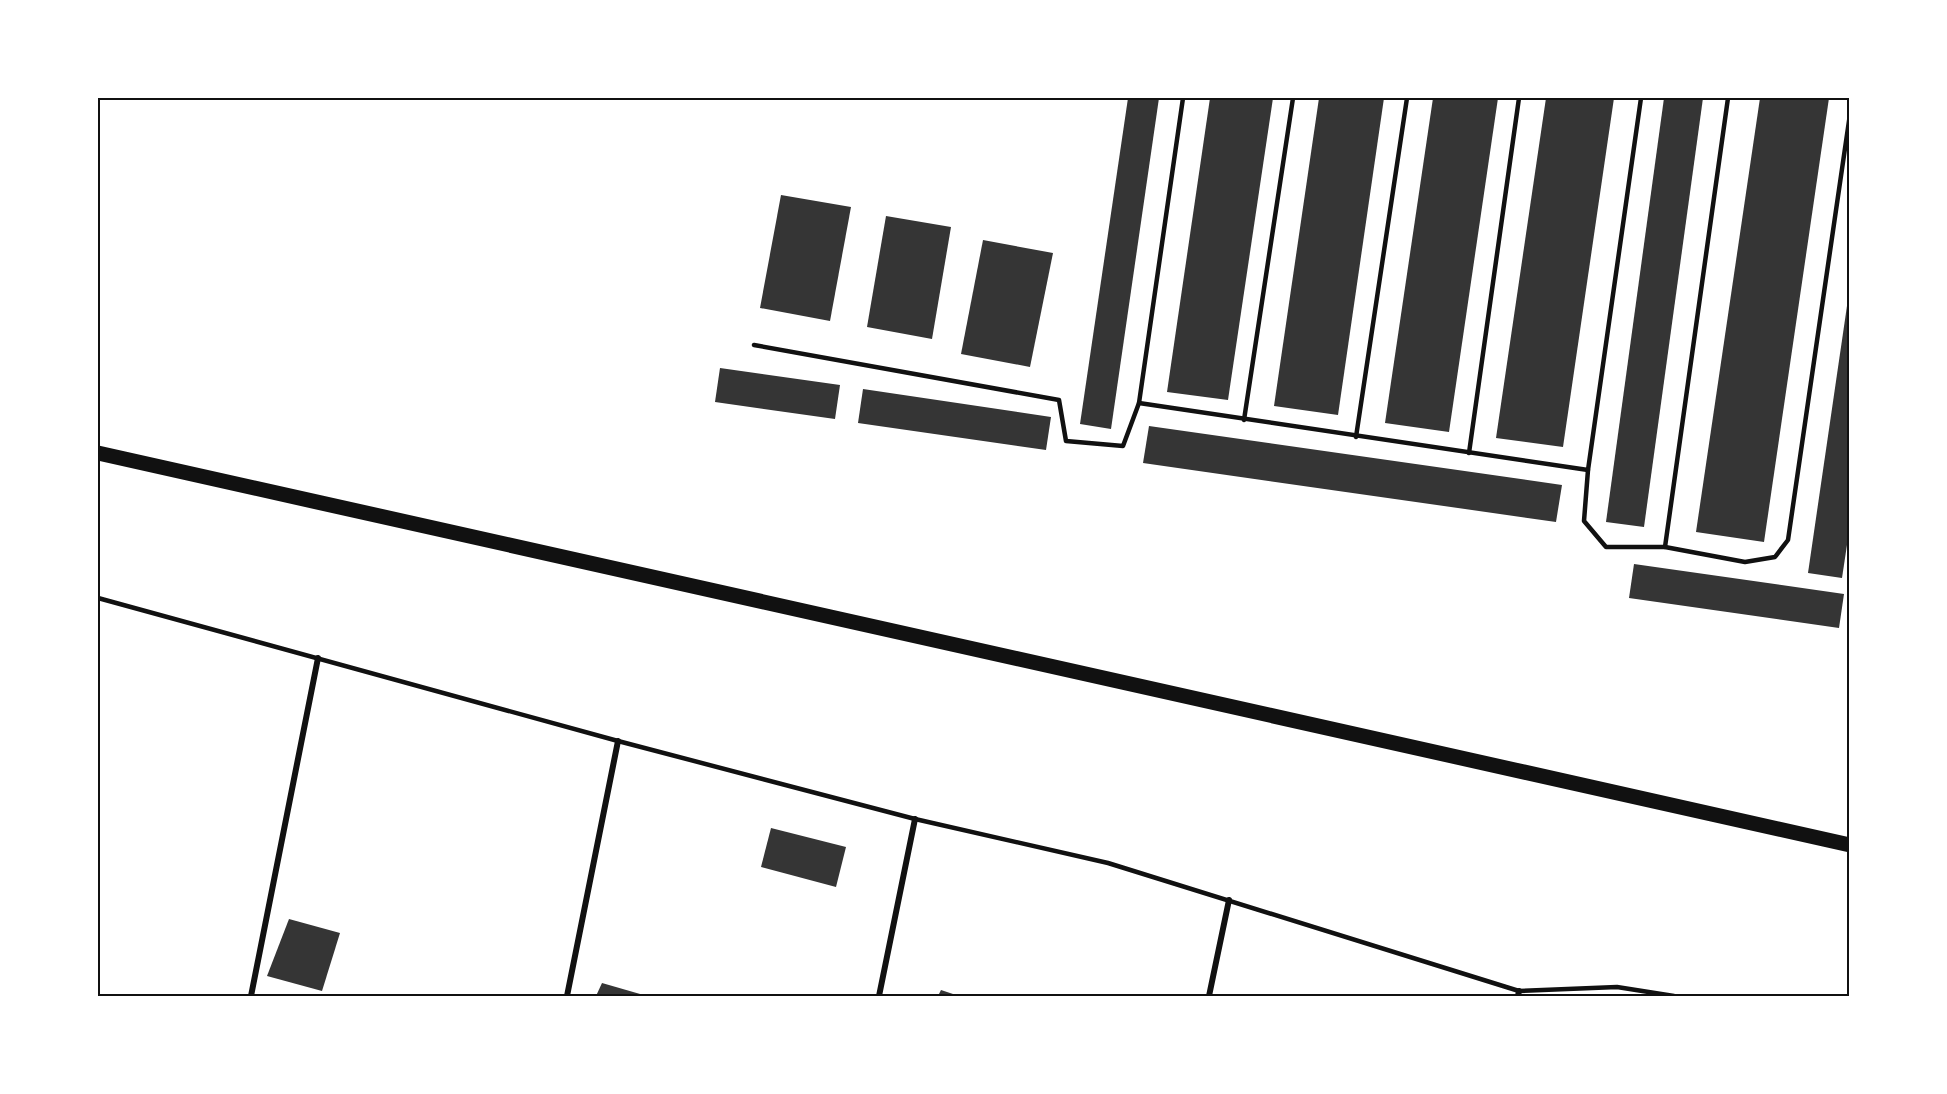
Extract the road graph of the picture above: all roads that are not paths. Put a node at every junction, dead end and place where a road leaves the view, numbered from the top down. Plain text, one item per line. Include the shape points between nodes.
1 (1183, 98) edge
2 (1293, 98) edge
3 (1407, 98) edge
4 (1519, 98) edge
5 (1641, 98) edge
6 (1728, 98) edge
7 (1850, 114) edge
8 (754, 345) dead end
9 (1138, 403) junction
10 (1244, 420) junction
11 (1356, 436) junction
12 (98, 453) edge
13 (1469, 453) junction
14 (1587, 470) junction
15 (1665, 547) junction
16 (98, 598) edge
17 (318, 658) junction
18 (618, 741) junction
19 (915, 819) junction
20 (1850, 845) edge
21 (1229, 900) junction
22 (1519, 994) edge
23 (251, 996) edge
24 (567, 996) edge
25 (879, 996) edge
26 (1209, 996) edge
27 (1674, 996) edge

1 - 9 lane
2 - 10 lane
3 - 11 lane
4 - 13 lane
5 - 14 lane
6 - 15 lane
7 - 15 lane via 1788,540 1775,557 1745,562
8 - 9 lane via 1059,400 1066,441 1123,446
9 - 10 lane
10 - 11 lane
11 - 13 lane
12 - 20 main road
13 - 14 lane
14 - 15 lane via 1584,521 1606,547
16 - 17 lane
17 - 18 lane
17 - 23 street
18 - 19 lane
18 - 24 street
19 - 21 lane via 1108,863
19 - 25 street
21 - 22 lane
21 - 26 street
22 - 27 lane via 1617,987

